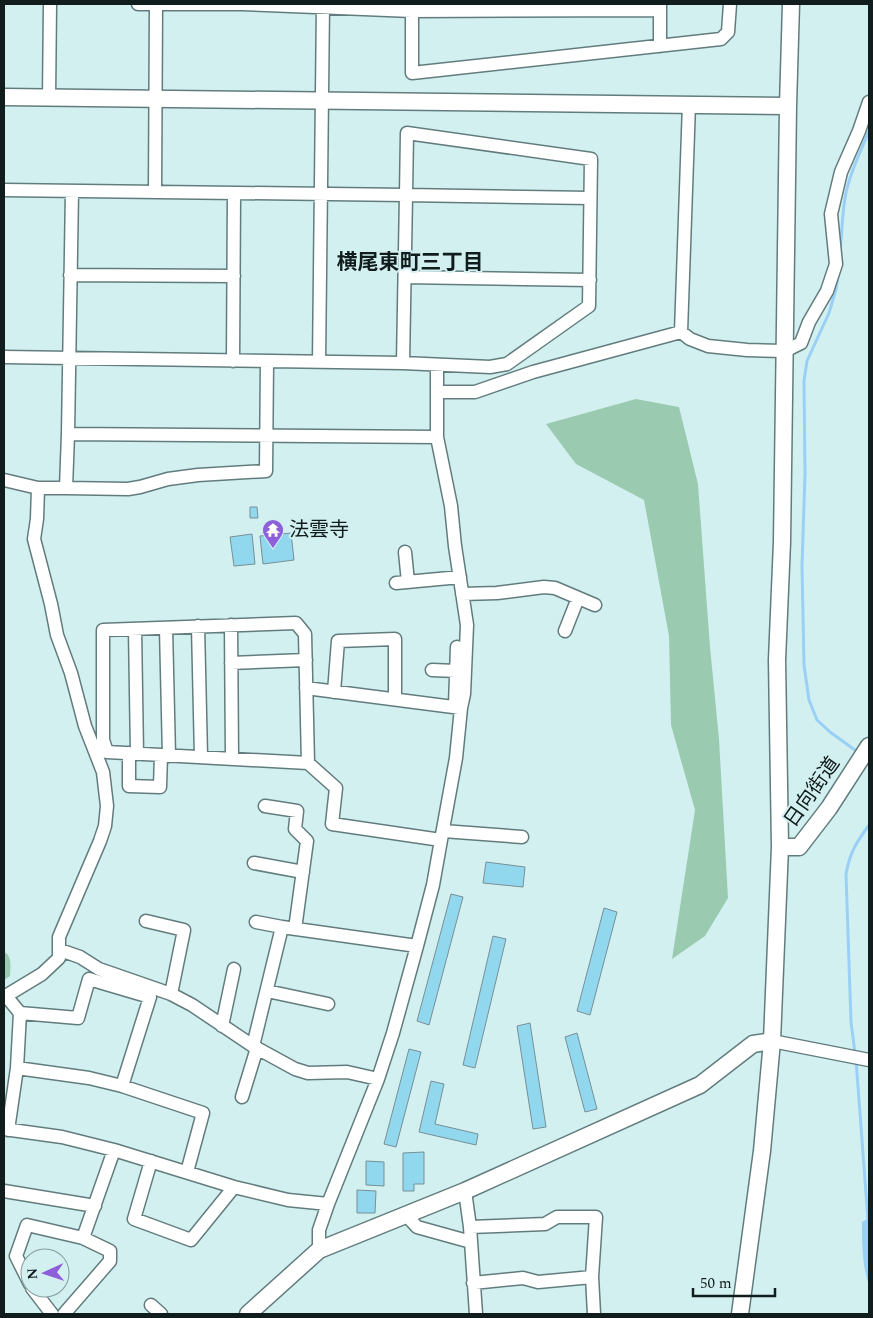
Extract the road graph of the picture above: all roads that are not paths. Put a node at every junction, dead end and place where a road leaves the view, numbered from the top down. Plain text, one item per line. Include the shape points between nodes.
1 (50, 4) edge
2 (138, 4) edge
3 (156, 4) edge
4 (730, 4) edge
5 (791, 4) edge
6 (323, 5) edge
7 (412, 7) edge
8 (660, 7) edge
9 (660, 46) junction
10 (4, 97) edge
11 (49, 98) junction
12 (155, 99) junction
13 (322, 100) junction
14 (869, 102) edge
15 (689, 104) junction
16 (788, 106) junction
17 (4, 190) edge
18 (72, 191) junction
19 (155, 192) junction
20 (234, 193) junction
21 (320, 194) junction
22 (406, 195) junction
23 (590, 198) junction
24 (70, 275) junction
25 (234, 276) junction
26 (405, 277) junction
27 (590, 280) junction
28 (682, 332) junction
29 (785, 351) junction
30 (4, 357) edge
31 (69, 358) junction
32 (234, 361) junction
33 (267, 361) junction
34 (318, 362) junction
35 (403, 363) junction
36 (437, 365) junction
37 (437, 392) junction
38 (68, 434) junction
39 (266, 436) junction
40 (437, 437) junction
41 (4, 480) edge
42 (38, 488) junction
43 (66, 488) junction
44 (405, 552) dead end
45 (460, 577) junction
46 (462, 594) junction
47 (578, 598) junction
48 (595, 605) dead end
49 (231, 625) junction
50 (198, 626) junction
51 (166, 628) junction
52 (135, 629) junction
53 (565, 631) dead end
54 (457, 647) dead end
55 (306, 660) junction
56 (231, 663) junction
57 (432, 670) dead end
58 (456, 671) junction
59 (306, 688) junction
60 (334, 692) junction
61 (395, 699) junction
62 (458, 708) junction
63 (869, 746) edge
64 (133, 754) junction
65 (165, 755) junction
66 (201, 757) junction
67 (232, 759) junction
68 (308, 763) junction
69 (265, 806) dead end
70 (442, 836) junction
71 (522, 837) dead end
72 (780, 847) junction
73 (254, 863) dead end
74 (303, 872) junction
75 (146, 921) dead end
76 (256, 922) dead end
77 (282, 927) junction
78 (295, 929) junction
79 (417, 946) junction
80 (60, 950) junction
81 (234, 969) dead end
82 (267, 991) junction
83 (171, 994) junction
84 (5, 997) edge
85 (328, 1004) dead end
86 (20, 1013) junction
87 (222, 1026) junction
88 (772, 1041) junction
89 (255, 1047) junction
90 (869, 1060) edge
91 (17, 1068) junction
92 (378, 1079) junction
93 (122, 1086) junction
94 (242, 1096) dead end
95 (6, 1129) edge
96 (114, 1150) junction
97 (151, 1161) junction
98 (186, 1172) junction
99 (234, 1187) junction
100 (4, 1191) edge
101 (465, 1191) junction
102 (328, 1204) junction
103 (95, 1206) junction
104 (406, 1214) junction
105 (470, 1227) junction
106 (84, 1238) junction
107 (471, 1242) junction
108 (319, 1250) junction
109 (20, 1264) edge
110 (592, 1277) junction
111 (473, 1283) junction
112 (40, 1298) edge
113 (150, 1305) dead end
114 (52, 1314) edge
115 (64, 1314) edge
116 (161, 1314) edge
117 (248, 1314) edge
118 (476, 1314) edge
119 (594, 1314) edge
120 (740, 1314) edge

1 - 11 street
2 - 3 street
3 - 6 street
3 - 12 street
4 - 9 street via 728,32 721,39
5 - 16 street
6 - 7 street
6 - 13 street
7 - 8 street
7 - 9 street via 412,74
8 - 9 street
10 - 11 street
11 - 12 street
12 - 13 street
12 - 19 street
13 - 15 street
13 - 21 street
14 - 29 street via 841,172 831,214 836,264 828,291 801,344
15 - 16 street
15 - 28 street
16 - 29 street
17 - 18 street
18 - 19 street
18 - 24 street
19 - 20 street
20 - 21 street
20 - 25 street
21 - 22 street
21 - 34 street
22 - 23 street
22 - 23 street via 407,133 591,159
22 - 26 street
23 - 27 street
24 - 25 street
24 - 31 street
25 - 32 street
26 - 27 street
26 - 35 street
27 - 36 street via 589,306 507,364 490,367
28 - 29 street via 708,346
28 - 37 street via 533,372 475,392
29 - 72 street via 777,660
30 - 31 street
31 - 32 street
31 - 38 street
32 - 33 street
33 - 34 street
33 - 39 street
34 - 35 street
35 - 36 street
36 - 37 street
37 - 40 street
38 - 39 street
38 - 43 street
39 - 40 street
39 - 43 street via 266,471 198,475 128,489
40 - 45 street via 451,506
41 - 42 street
42 - 43 street
42 - 80 street via 34,539 57,635 103,772 107,806 100,840 59,937
44 - 45 street via 402,582
45 - 46 street
46 - 47 street via 544,587
46 - 62 street via 467,625 466,677
47 - 48 street
47 - 53 street
49 - 50 street
49 - 55 street via 296,623 305,634
49 - 56 street
50 - 51 street
50 - 66 street
51 - 52 street
51 - 65 street
52 - 64 street
52 - 64 street via 103,630 103,740 107,752
54 - 58 street
55 - 56 street
55 - 59 street
56 - 67 street
57 - 58 street
58 - 62 street
59 - 60 street
59 - 68 street
60 - 61 street
60 - 61 street via 338,641 395,640
61 - 62 street
62 - 70 street via 456,758
63 - 72 street, 日向街道 via 799,847
64 - 65 street
64 - 65 street via 129,786 160,787
65 - 66 street
66 - 67 street
67 - 68 street
68 - 70 street via 336,788 332,824
69 - 74 street via 296,811 295,829 307,841
70 - 71 street
70 - 79 street
72 - 88 street
73 - 74 street
74 - 78 street
75 - 83 street via 184,930
76 - 77 street
77 - 78 street
77 - 82 street
78 - 79 street
79 - 92 street
80 - 83 street
80 - 84 street via 58,958 42,974
81 - 87 street
82 - 85 street
82 - 89 street
83 - 87 street via 192,1004
84 - 86 street
86 - 91 street
86 - 93 street via 78,1018 89,979 150,997
87 - 89 street
88 - 90 street
88 - 101 street via 753,1044 700,1085
88 - 120 street via 762,1151
89 - 92 street via 308,1073 347,1072
89 - 94 street
91 - 93 street
91 - 95 street
92 - 102 street
93 - 98 street via 203,1113
95 - 96 street via 62,1137
96 - 97 street
96 - 103 street
97 - 98 street
97 - 99 street via 134,1219 191,1240
98 - 99 street
99 - 102 street via 288,1200
100 - 103 street
101 - 104 street
101 - 105 street
102 - 108 street via 319,1230
103 - 106 street
104 - 107 street via 417,1227
104 - 108 street
105 - 107 street
105 - 110 street via 545,1224 557,1217 596,1217
106 - 109 street via 27,1224 16,1256
106 - 115 street via 110,1251 110,1261
107 - 111 street
108 - 117 street
110 - 111 street
110 - 119 street
111 - 118 street
112 - 114 street
113 - 116 street

